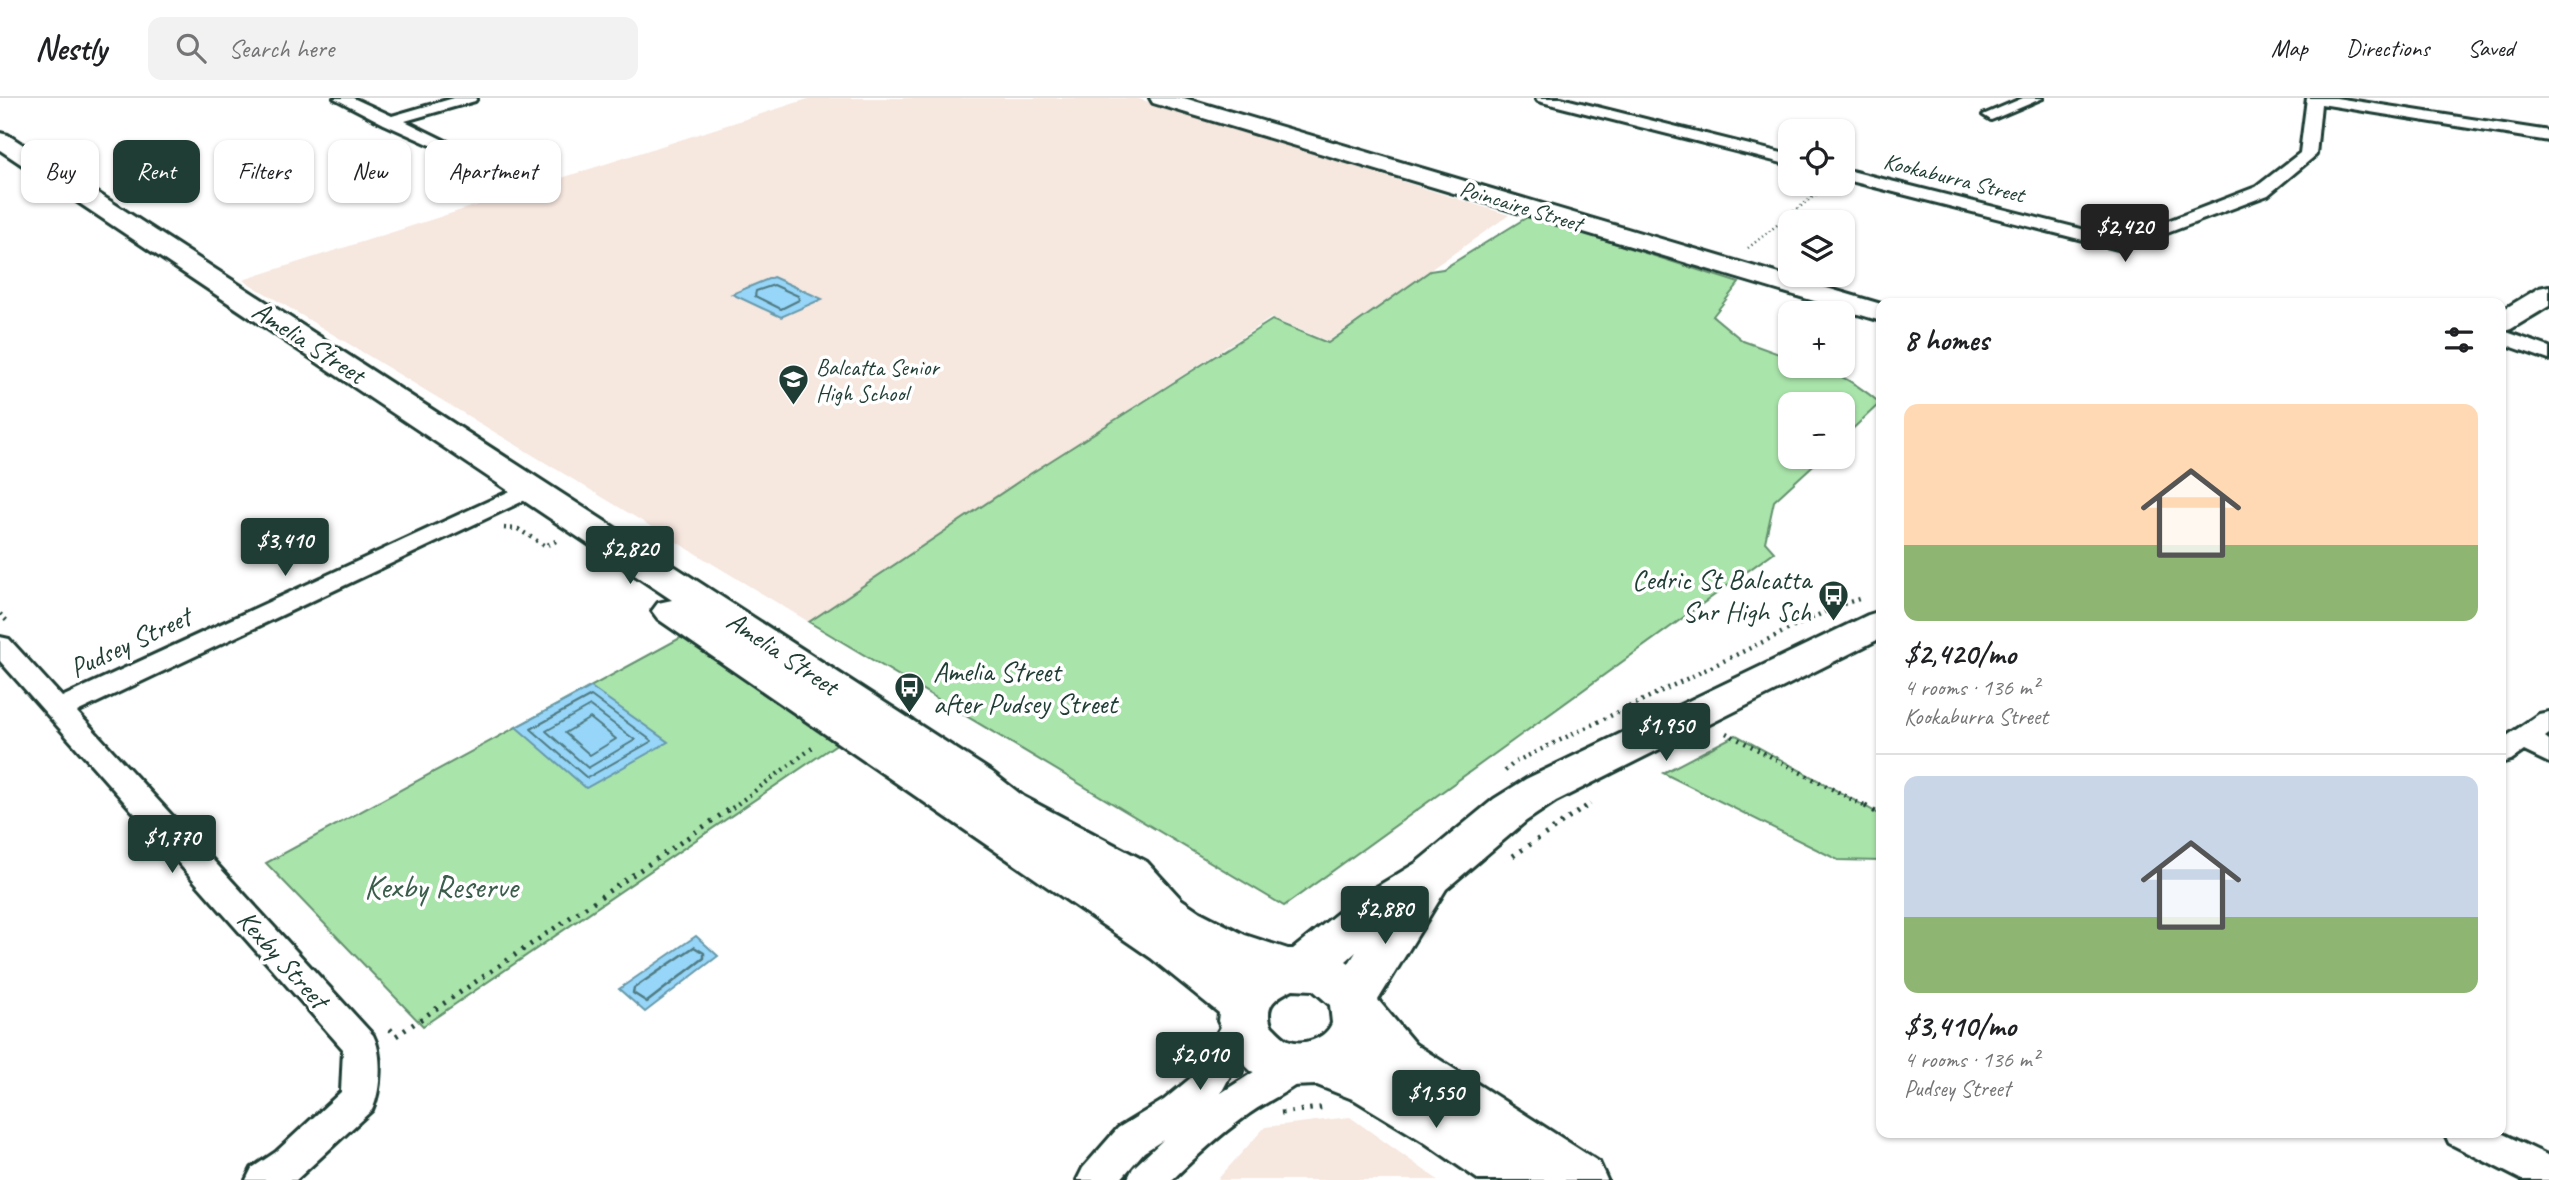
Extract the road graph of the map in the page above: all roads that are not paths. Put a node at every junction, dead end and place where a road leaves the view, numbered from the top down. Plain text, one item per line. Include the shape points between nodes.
1 (341, 98) edge
2 (470, 98) edge
3 (1161, 98) edge
4 (1543, 98) edge
5 (2036, 98) edge
6 (2314, 99) edge
7 (1991, 115) dead end
8 (389, 121) junction
9 (2549, 136) edge
10 (0, 140) edge
11 (432, 140) edge
12 (1778, 157) edge
13 (0, 160) edge
14 (1855, 176) edge
15 (2549, 294) edge
16 (1876, 312) edge
17 (2506, 320) edge
18 (2506, 338) edge
19 (2506, 348) edge
20 (2549, 354) edge
21 (2549, 363) edge
22 (510, 506) junction
23 (1876, 610) edge
24 (9, 639) edge
25 (58, 710) junction
26 (2549, 721) edge
27 (2512, 746) edge
28 (2549, 753) edge
29 (1432, 875) junction
30 (1295, 969) junction
31 (1356, 1004) junction
32 (1243, 1012) junction
33 (1315, 1078) junction
34 (2474, 1138) edge
35 (2549, 1175) edge
36 (265, 1180) edge
37 (1096, 1180) edge
38 (1146, 1180) edge
39 (1524, 1180) edge
40 (1578, 1180) edge

1 - 8 street
2 - 8 street
3 - 16 main road, Poincaire Street
4 - 12 street via 1612,109
5 - 7 street
6 - 9 street
6 - 14 street, Kookaburra Street via 2308,155 2262,191 2122,245
8 - 11 street
10 - 22 main road, Amelia Street
13 - 22 main road, Amelia Street
15 - 17 main road
18 - 20 street
19 - 21 street
22 - 25 street, Pudsey Street
22 - 30 main road, Amelia Street via 977,783 1009,808 1132,874 1164,912 1183,925 1228,948
22 - 32 main road, Amelia Street via 1168,945
23 - 29 main road via 1541,790
24 - 25 street, Kexby Street
25 - 36 street, Kexby Street via 361,1045 359,1099 289,1164
26 - 27 street
27 - 28 street
29 - 30 main road
29 - 31 main road
30 - 31 main road via 1334,978
30 - 32 main road via 1259,981
31 - 33 main road via 1358,1024 1349,1043
31 - 40 main road via 1397,1059
32 - 33 main road via 1248,1039 1262,1053
32 - 37 street via 1205,1087 1131,1140
33 - 38 street via 1225,1108
33 - 39 main road via 1374,1084
34 - 35 street

